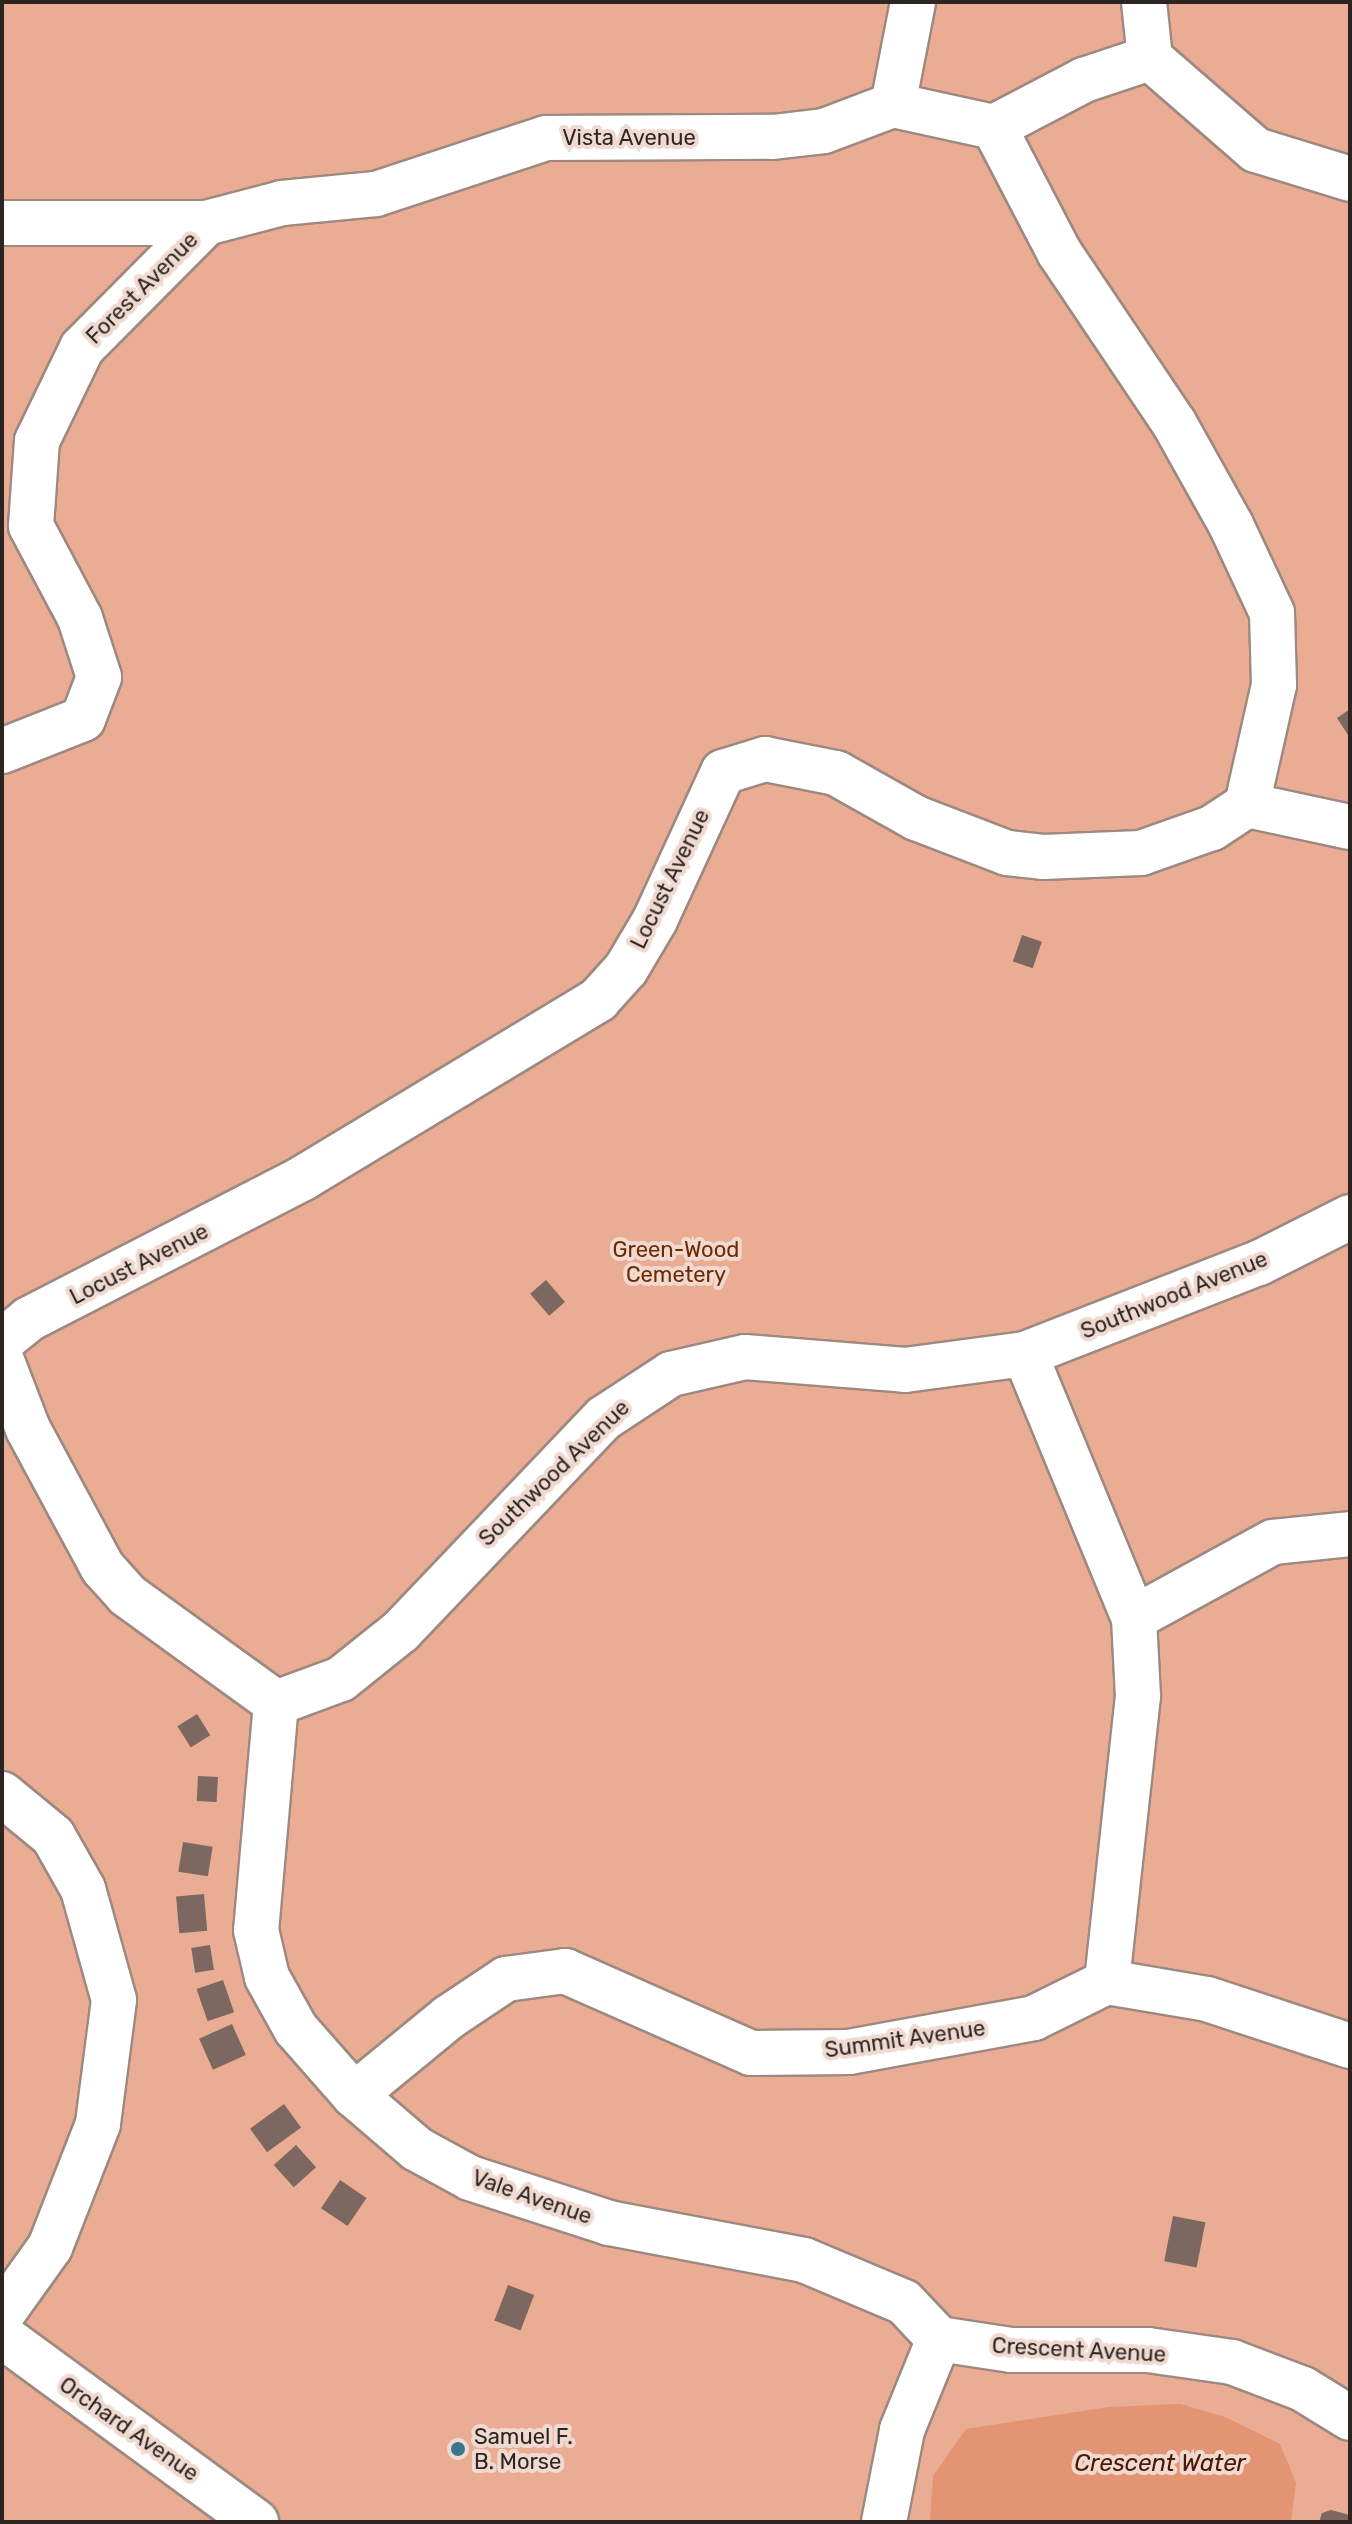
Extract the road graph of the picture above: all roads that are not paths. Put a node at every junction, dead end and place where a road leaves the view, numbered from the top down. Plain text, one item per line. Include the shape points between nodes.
1 (913, 2) edge
2 (1144, 2) edge
3 (1150, 58) junction
4 (893, 105) junction
5 (994, 127) junction
6 (1350, 179) edge
7 (2, 223) edge
8 (206, 223) junction
9 (2, 751) edge
10 (1247, 805) junction
11 (1350, 827) edge
12 (1350, 1217) edge
13 (2, 1341) edge
14 (1025, 1354) junction
15 (2, 1361) edge
16 (1350, 1534) edge
17 (1134, 1618) junction
18 (276, 1703) junction
19 (2, 1794) edge
20 (1107, 1982) junction
21 (1350, 2046) edge
22 (354, 2095) junction
23 (2, 2314) edge
24 (2, 2336) edge
25 (939, 2339) junction
26 (1350, 2418) edge
27 (256, 2522) edge
28 (884, 2522) edge

1 - 4 lane
2 - 3 lane
3 - 5 lane via 1084,80
3 - 6 lane via 1256,150
4 - 5 lane
4 - 8 lane, Vista Avenue via 824,131 773,137 546,138 376,194 282,203
5 - 10 lane via 1059,252 1181,436 1272,613 1274,685
7 - 8 lane, Vista Avenue
8 - 9 lane, Forest Avenue via 82,348 37,441 31,526 80,618 99,677 83,719
10 - 11 lane
10 - 13 lane, Locust Avenue via 1212,828 1141,853 1043,857 1007,853 916,818 836,773 765,759 723,772 655,920 626,969 598,1000 303,1178 29,1319
12 - 14 lane, Southwood Avenue via 1259,1263
14 - 17 lane
14 - 18 lane, Southwood Avenue via 905,1370 745,1357 671,1374 604,1418 401,1631 341,1679
15 - 18 lane via 28,1429 103,1568 171,1629
16 - 17 lane via 1273,1542
17 - 20 lane via 1138,1696
18 - 22 lane, Vale Avenue via 256,1930 267,1977 296,2029
19 - 23 lane via 53,1836 83,1889 114,2000 98,2124 50,2247
20 - 21 lane via 1207,1999
20 - 22 lane, Summit Avenue via 1034,2018 849,2052 751,2053 565,1971 506,1979 449,2017
22 - 25 lane, Vale Avenue via 417,2149 470,2178 609,2223 804,2260 904,2302
24 - 27 lane, Orchard Avenue
25 - 26 lane, Crescent Avenue via 1011,2350 1148,2350 1232,2362 1303,2389
25 - 28 lane via 902,2430

